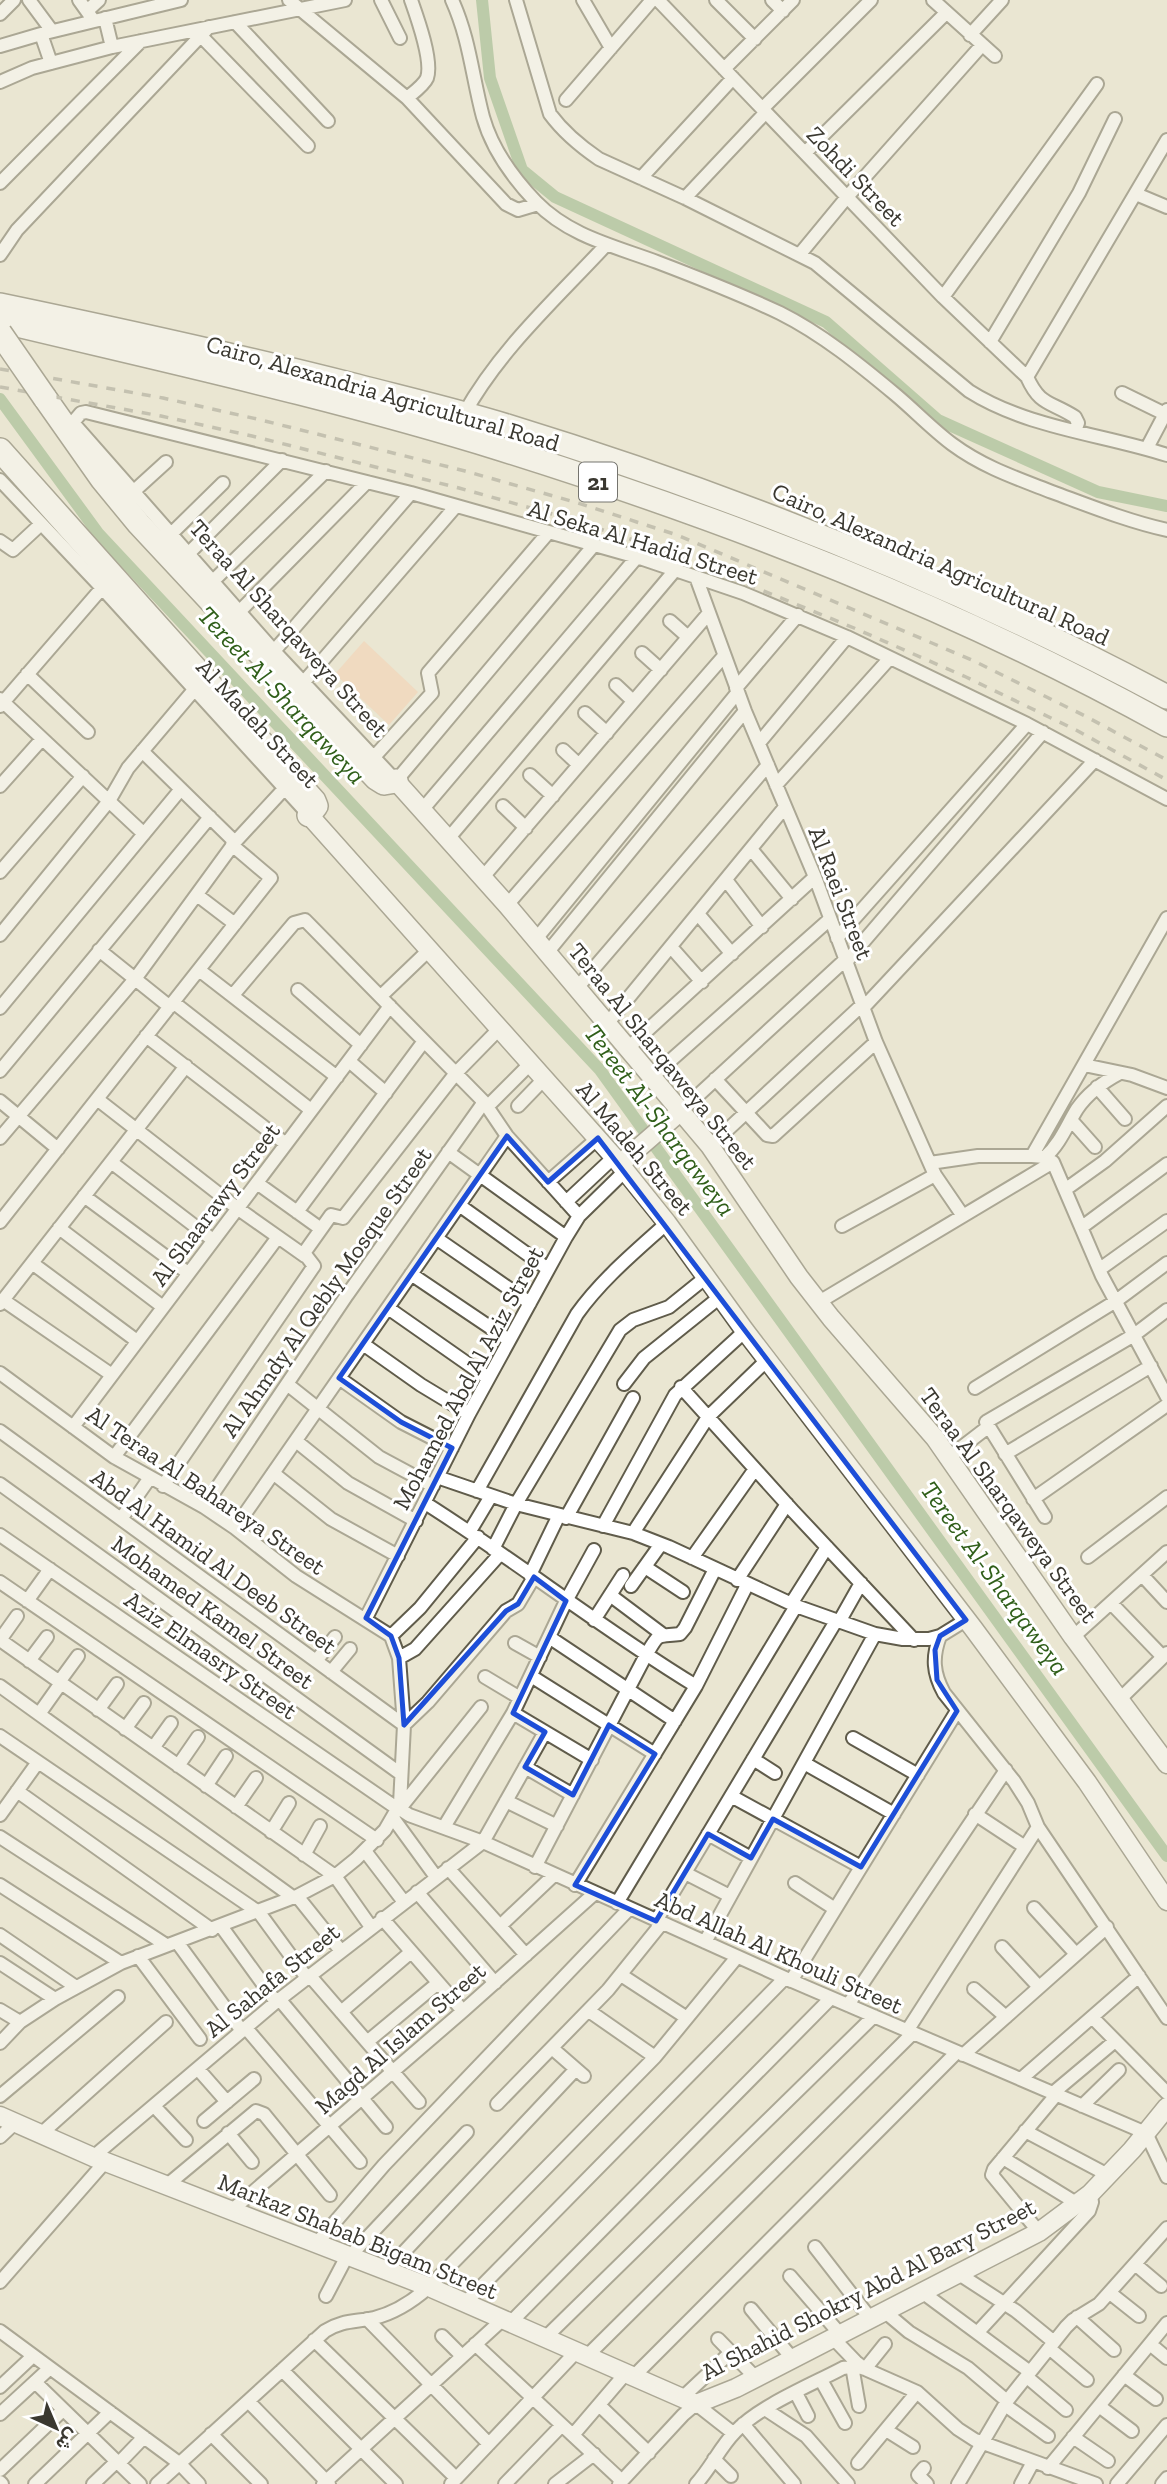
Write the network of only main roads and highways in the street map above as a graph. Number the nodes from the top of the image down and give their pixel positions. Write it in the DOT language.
graph roads {
  1 [pos="0,304"];
  2 [pos="0,321"];
  3 [pos="0,333"];
  4 [pos="0,450"];
  5 [pos="1167,697"];
  6 [pos="1167,725"];
  7 [pos="396,781"];
  8 [pos="309,815"];
  9 [pos="677,1115"];
  10 [pos="620,1164"];
  11 [pos="1167,1764"];
  12 [pos="1167,1901"];
  13 [pos="1167,2107"];
  14 [pos="8,2119"];
  15 [pos="689,2401"];
  1 -- 5 [label="highway, Cairo, Alexandria Agricultural Road / 21"];
  2 -- 6 [label="highway, Cairo, Alexandria Agricultural Road / 21"];
  3 -- 7 [label="highway, bridge"];
  4 -- 8 [label="highway"];
  7 -- 9 [label="main road, Teraa Al Sharqaweya Street"];
  8 -- 10 [label="main road, Al Madeh Street"];
  9 -- 10 [label="main road"];
  9 -- 11 [label="main road, Teraa Al Sharqaweya Street"];
  10 -- 12 [label="main road, Al Madeh Street"];
  13 -- 15 [label="main road, Al Shahid Shokry Abd Al Bary Street"];
  14 -- 15 [label="main road, Markaz Shabab Bigam Street"];
}
